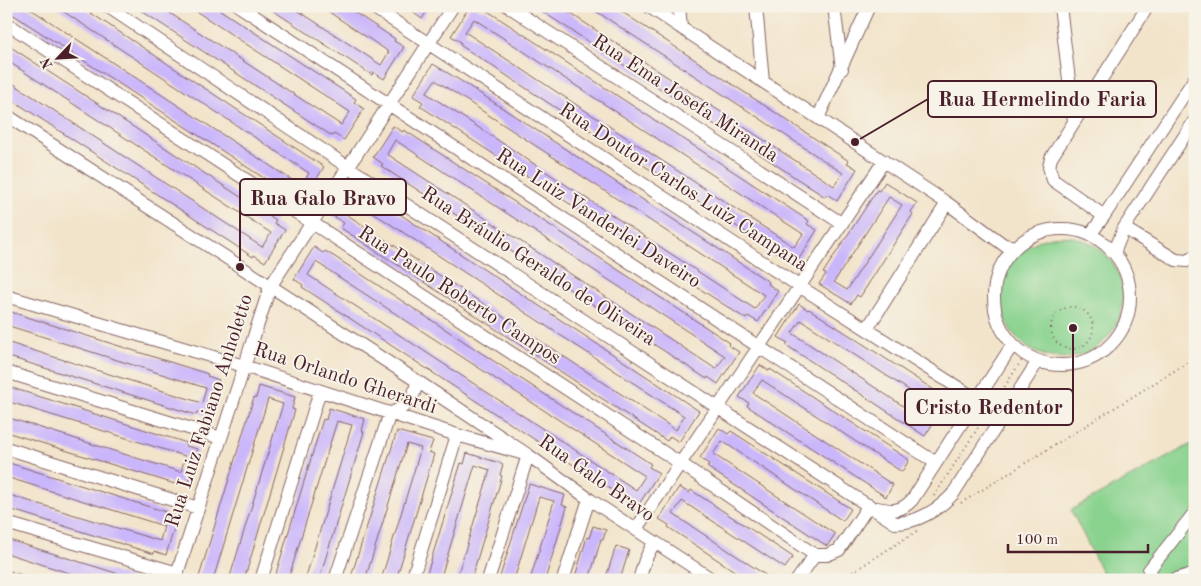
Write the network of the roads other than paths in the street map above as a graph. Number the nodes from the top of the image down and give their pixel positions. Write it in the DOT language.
graph roads {
  1 [pos="107,6"];
  2 [pos="239,6"];
  3 [pos="371,6"];
  4 [pos="453,6"];
  5 [pos="508,6"];
  6 [pos="648,6"];
  7 [pos="679,6"];
  8 [pos="756,6"];
  9 [pos="834,6"];
  10 [pos="869,6"];
  11 [pos="1060,6"];
  12 [pos="1148,6"];
  13 [pos="1139,12"];
  14 [pos="6,22"];
  15 [pos="681,28"];
  16 [pos="429,44"];
  17 [pos="842,69"];
  18 [pos="1195,78"];
  19 [pos="763,82"];
  20 [pos="389,104"];
  21 [pos="6,115"];
  22 [pos="818,118"];
  23 [pos="1195,120"];
  24 [pos="1074,121"];
  25 [pos="884,160"];
  26 [pos="348,167"];
  27 [pos="947,203"];
  28 [pos="1104,216"];
  29 [pos="312,223"];
  30 [pos="841,223"];
  31 [pos="1124,228"];
  32 [pos="1090,235"];
  33 [pos="1010,249"];
  34 [pos="1114,253"];
  35 [pos="1191,258"];
  36 [pos="799,286"];
  37 [pos="270,287"];
  38 [pos="6,296"];
  39 [pos="867,329"];
  40 [pos="1013,344"];
  41 [pos="759,347"];
  42 [pos="1038,361"];
  43 [pos="244,366"];
  44 [pos="6,372"];
  45 [pos="417,381"];
  46 [pos="320,391"];
  47 [pos="976,399"];
  48 [pos="718,406"];
  49 [pos="390,413"];
  50 [pos="457,435"];
  51 [pos="220,438"];
  52 [pos="6,448"];
  53 [pos="528,455"];
  54 [pos="936,463"];
  55 [pos="680,464"];
  56 [pos="589,499"];
  57 [pos="912,500"];
  58 [pos="871,507"];
  59 [pos="198,508"];
  60 [pos="1195,512"];
  61 [pos="921,522"];
  62 [pos="6,523"];
  63 [pos="636,529"];
  64 [pos="654,542"];
  65 [pos="815,555"];
  66 [pos="160,574"];
  67 [pos="177,576"];
  68 [pos="261,580"];
  69 [pos="335,580"];
  70 [pos="412,580"];
  71 [pos="488,580"];
  72 [pos="563,580"];
  73 [pos="639,580"];
  74 [pos="713,580"];
  75 [pos="797,580"];
  76 [pos="1154,580"];
  77 [pos="1173,580"];
  78 [pos="1190,580"];
  1 -- 26 [label="street, Rua Bráulio Geraldo de Oliveira"];
  2 -- 20 [label="street, Rua Luiz Vanderlei Daveiro"];
  3 -- 16 [label="street, Rua Doutor Carlos Luiz Campana"];
  4 -- 16 [label="street, Rua Luiz Fabiano Anholetto"];
  5 -- 30 [label="street, Rua Ema Josefa Miranda"];
  6 -- 15 [label="street"];
  7 -- 15 [label="street"];
  8 -- 19 [label="street"];
  9 -- 17 [label="street"];
  10 -- 17 [label="street"];
  11 -- 24 [label="street"];
  12 -- 13 [label="street"];
  13 -- 24 [label="street"];
  14 -- 29 [label="street, Rua Paulo Roberto Campos"];
  15 -- 19 [label="street"];
  16 -- 20 [label="street, Rua Luiz Fabiano Anholetto"];
  16 -- 36 [label="street, Rua Doutor Carlos Luiz Campana"];
  17 -- 22 [label="street"];
  18 -- 28 [label="street"];
  19 -- 22 [label="street"];
  20 -- 26 [label="street, Rua Luiz Fabiano Anholetto"];
  20 -- 41 [label="street, Rua Luiz Vanderlei Daveiro"];
  21 -- 37 [label="street, Rua Galo Bravo"];
  22 -- 25 [label="street"];
  23 -- 31 [label="street"];
  24 -- 28 [label="street"];
  25 -- 27 [label="street"];
  25 -- 30 [label="street"];
  26 -- 29 [label="street, Rua Luiz Fabiano Anholetto"];
  26 -- 48 [label="street, Rua Bráulio Geraldo de Oliveira"];
  27 -- 33 [label="street"];
  27 -- 39 [label="street"];
  28 -- 32 [label="street"];
  29 -- 37 [label="street, Rua Luiz Fabiano Anholetto"];
  29 -- 55 [label="street, Rua Paulo Roberto Campos"];
  30 -- 36 [label="street"];
  31 -- 34 [label="street"];
  31 -- 35 [label="street"];
  32 -- 33 [label="street"];
  32 -- 34 [label="street"];
  33 -- 40 [label="street"];
  34 -- 42 [label="street"];
  36 -- 39 [label="street, Rua Doutor Carlos Luiz Campana"];
  36 -- 41 [label="street"];
  37 -- 43 [label="street, Rua Luiz Fabiano Anholetto"];
  37 -- 45 [label="street, Rua Galo Bravo"];
  38 -- 43 [label="street, Rua Orlando Gherardi"];
  39 -- 47 [label="street, Rua Doutor Carlos Luiz Campana"];
  40 -- 42 [label="street"];
  40 -- 47 [label="street"];
  41 -- 48 [label="street"];
  41 -- 54 [label="street, Rua Luiz Vanderlei Daveiro"];
  42 -- 61 [label="street, Rua Bráulio Geraldo de Oliveira"];
  43 -- 46 [label="street, Rua Orlando Gherardi"];
  43 -- 51 [label="street, Rua Luiz Fabiano Anholetto"];
  44 -- 51 [label="street"];
  45 -- 49 [label="street"];
  45 -- 53 [label="street, Rua Galo Bravo"];
  46 -- 49 [label="street, Rua Orlando Gherardi"];
  46 -- 68 [label="street"];
  47 -- 54 [label="street"];
  48 -- 55 [label="street"];
  48 -- 58 [label="street, Rua Bráulio Geraldo de Oliveira"];
  49 -- 50 [label="street, Rua Orlando Gherardi"];
  49 -- 69 [label="street"];
  50 -- 53 [label="street, Rua Orlando Gherardi"];
  50 -- 70 [label="street"];
  51 -- 59 [label="street, Rua Luiz Fabiano Anholetto"];
  52 -- 59 [label="street"];
  53 -- 56 [label="street, Rua Galo Bravo"];
  53 -- 71 [label="street"];
  54 -- 57 [label="street"];
  55 -- 63 [label="street"];
  55 -- 65 [label="street, Rua Paulo Roberto Campos"];
  56 -- 63 [label="street, Rua Galo Bravo"];
  56 -- 72 [label="street"];
  57 -- 58 [label="street"];
  57 -- 61 [label="street"];
  58 -- 61 [label="street, Rua Bráulio Geraldo de Oliveira"];
  58 -- 65 [label="street"];
  59 -- 67 [label="street, Rua Luiz Fabiano Anholetto"];
  60 -- 76 [label="street"];
  62 -- 66 [label="street"];
  63 -- 64 [label="street, Rua Galo Bravo"];
  64 -- 73 [label="street"];
  64 -- 74 [label="street, Rua Galo Bravo"];
  65 -- 75 [label="street"];
  66 -- 67 [label="street"];
  77 -- 78 [label="street"];
}
